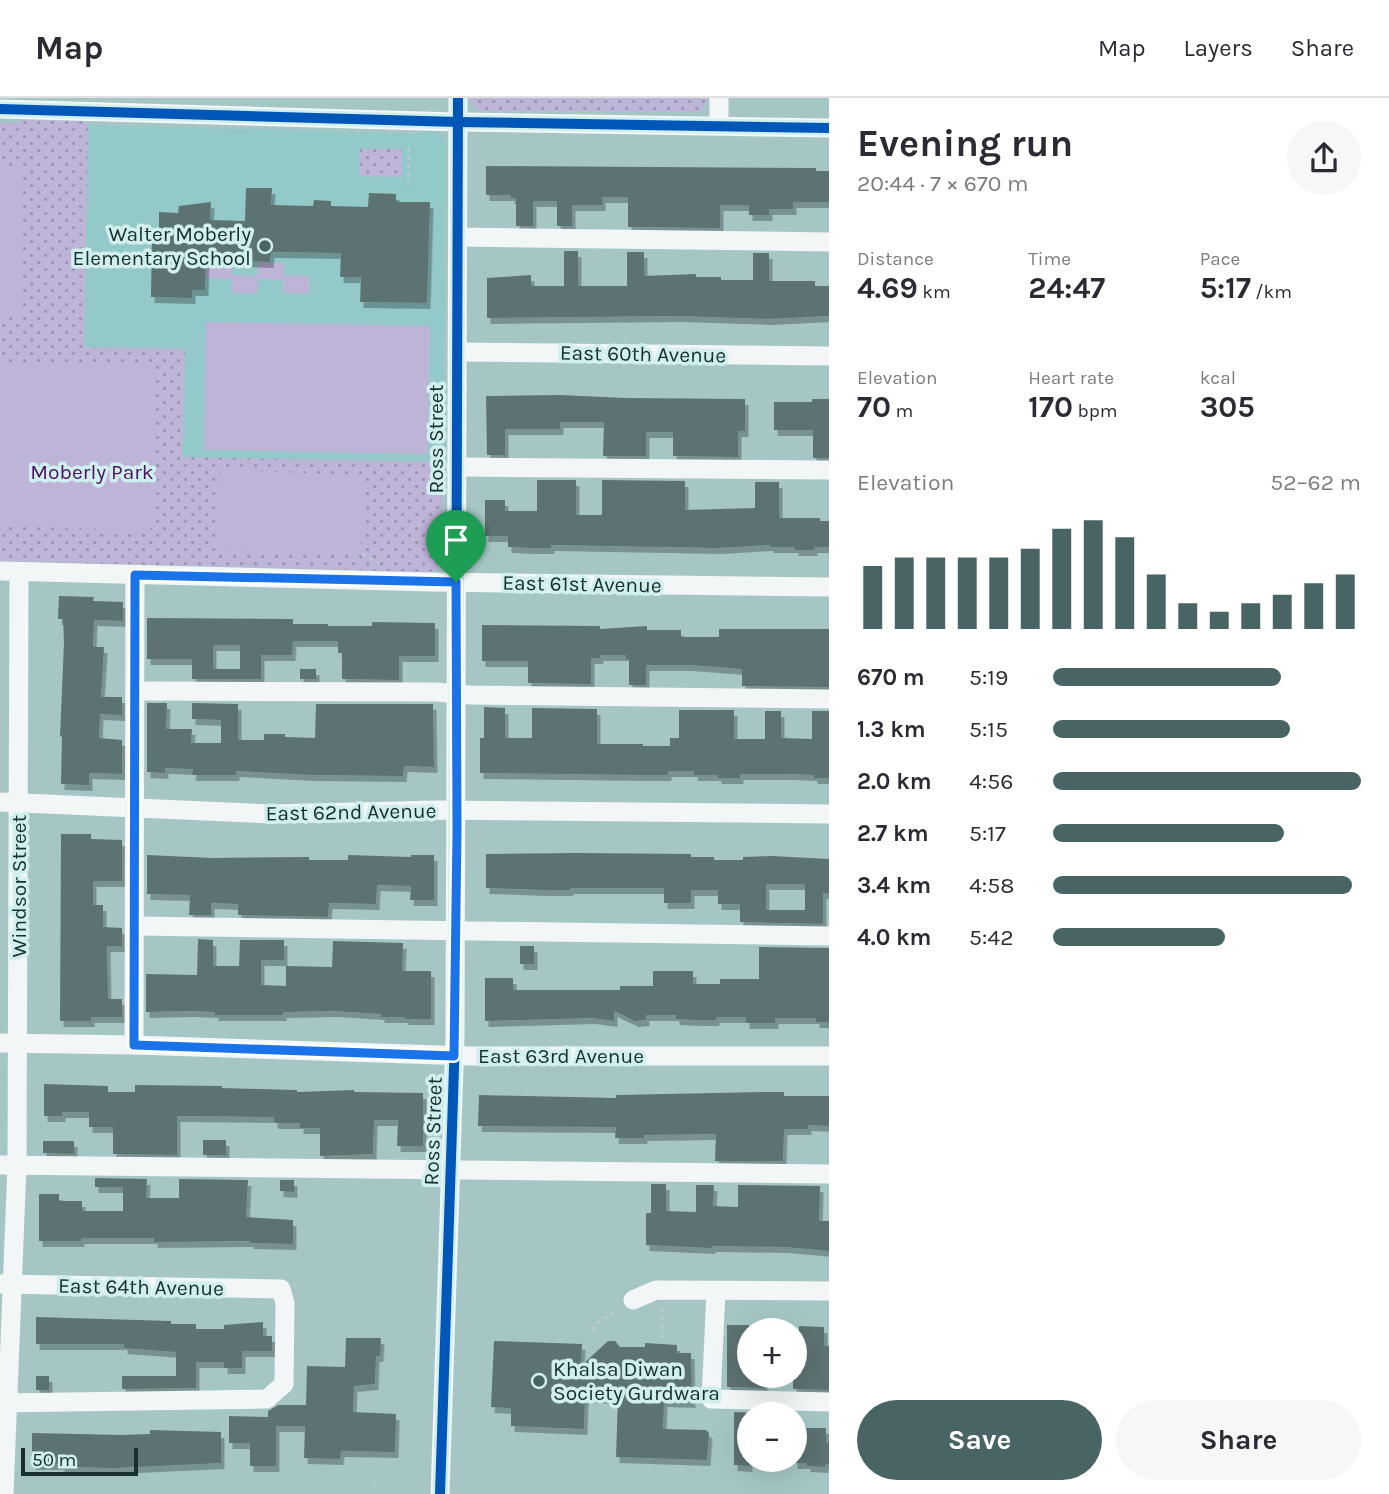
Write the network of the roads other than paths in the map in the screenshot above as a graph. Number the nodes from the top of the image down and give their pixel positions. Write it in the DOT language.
graph roads {
  1 [pos="458,98"];
  2 [pos="719,98"];
  3 [pos="55,104"];
  4 [pos="0,109"];
  5 [pos="458,122"];
  6 [pos="719,126"];
  7 [pos="829,128"];
  8 [pos="458,237"];
  9 [pos="829,242"];
  10 [pos="457,352"];
  11 [pos="829,356"];
  12 [pos="456,467"];
  13 [pos="829,470"];
  14 [pos="10,572"];
  15 [pos="135,575"];
  16 [pos="456,582"];
  17 [pos="829,587"];
  18 [pos="135,691"];
  19 [pos="456,694"];
  20 [pos="829,699"];
  21 [pos="10,802"];
  22 [pos="134,807"];
  23 [pos="457,810"];
  24 [pos="829,814"];
  25 [pos="135,926"];
  26 [pos="455,930"];
  27 [pos="829,936"];
  28 [pos="9,1044"];
  29 [pos="134,1045"];
  30 [pos="454,1056"];
  31 [pos="829,1056"];
  32 [pos="8,1165"];
  33 [pos="450,1170"];
  34 [pos="829,1174"];
  35 [pos="6,1285"];
  36 [pos="716,1291"];
  37 [pos="829,1291"];
  38 [pos="633,1300"];
  39 [pos="829,1402"];
  40 [pos="5,1403"];
  41 [pos="4,1494"];
  42 [pos="440,1494"];
  1 -- 5 [label="street, Ross Street"];
  2 -- 6 [label="street"];
  3 -- 4 [label="street"];
  3 -- 5 [label="street"];
  5 -- 6 [label="street"];
  5 -- 8 [label="street, Ross Street"];
  6 -- 7 [label="street"];
  8 -- 9 [label="street"];
  8 -- 10 [label="street, Ross Street"];
  10 -- 11 [label="street, East 60th Avenue"];
  10 -- 12 [label="street, Ross Street"];
  12 -- 13 [label="street"];
  12 -- 16 [label="street, Ross Street"];
  14 -- 15 [label="street, East 61st Avenue"];
  14 -- 21 [label="street, Windsor Street"];
  15 -- 16 [label="street, East 61st Avenue"];
  15 -- 18 [label="street"];
  16 -- 17 [label="street, East 61st Avenue"];
  16 -- 19 [label="street, Ross Street"];
  18 -- 19 [label="street"];
  18 -- 22 [label="street"];
  19 -- 20 [label="street"];
  19 -- 23 [label="street, Ross Street"];
  21 -- 22 [label="street, East 62nd Avenue"];
  21 -- 28 [label="street, Windsor Street"];
  22 -- 23 [label="street, East 62nd Avenue"];
  22 -- 25 [label="street"];
  23 -- 24 [label="street, East 62nd Avenue"];
  23 -- 26 [label="street, Ross Street"];
  25 -- 26 [label="street"];
  25 -- 29 [label="street"];
  26 -- 27 [label="street"];
  26 -- 30 [label="street, Ross Street"];
  28 -- 29 [label="street, East 63rd Avenue"];
  28 -- 32 [label="street, Windsor Street"];
  29 -- 30 [label="street, East 63rd Avenue"];
  30 -- 31 [label="street, East 63rd Avenue"];
  30 -- 33 [label="street, Ross Street"];
  32 -- 33 [label="street"];
  32 -- 35 [label="street, Windsor Street"];
  33 -- 34 [label="street"];
  33 -- 42 [label="street, Ross Street"];
  35 -- 40 [label="street, Windsor Street"];
  35 -- 40 [label="street, East 64th Avenue"];
  36 -- 37 [label="street"];
  36 -- 38 [label="street"];
  36 -- 39 [label="street"];
  40 -- 41 [label="street, Windsor Street"];
}
